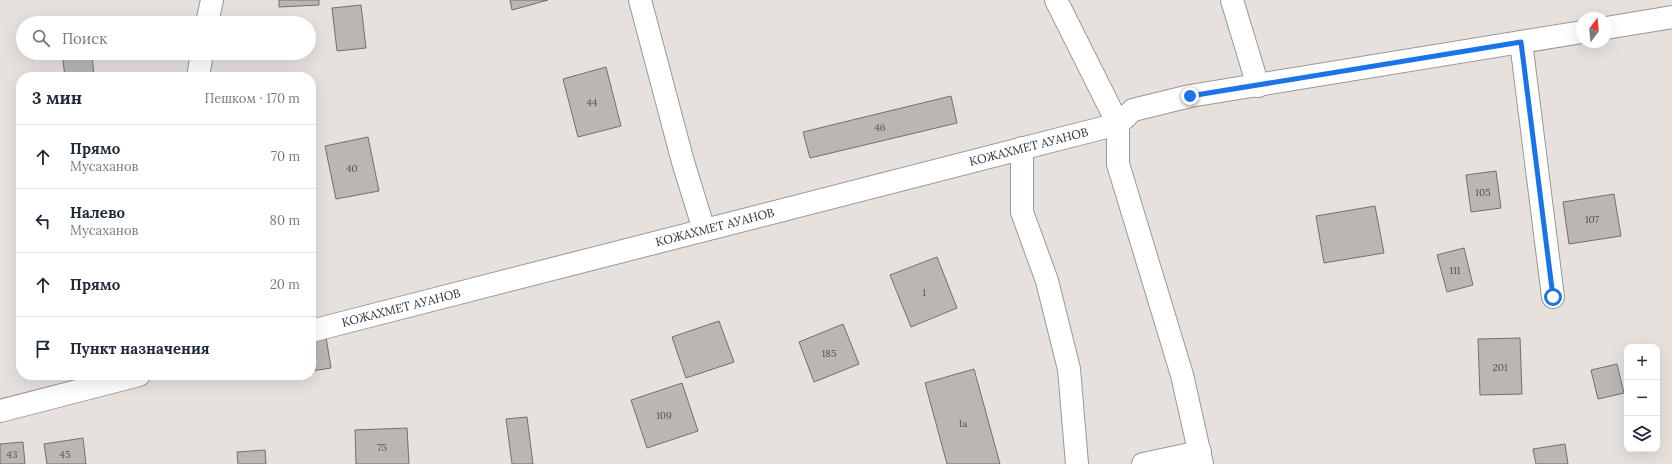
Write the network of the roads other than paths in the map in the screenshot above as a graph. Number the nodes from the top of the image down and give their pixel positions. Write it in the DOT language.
graph roads {
  1 [pos="212,0"];
  2 [pos="640,0"];
  3 [pos="1056,0"];
  4 [pos="1232,0"];
  5 [pos="209,16"];
  6 [pos="1672,17"];
  7 [pos="1612,27"];
  8 [pos="1576,33"];
  9 [pos="1521,42"];
  10 [pos="201,60"];
  11 [pos="199,72"];
  12 [pos="1258,86"];
  13 [pos="1118,124"];
  14 [pos="1022,148"];
  15 [pos="704,230"];
  16 [pos="1553,297"];
  17 [pos="316,330"];
  18 [pos="120,380"];
  19 [pos="0,411"];
  20 [pos="1201,458"];
  21 [pos="1077,464"];
  22 [pos="1143,464"];
  1 -- 5 [label="street"];
  2 -- 15 [label="street"];
  3 -- 13 [label="street"];
  4 -- 12 [label="street"];
  6 -- 7 [label="street"];
  8 -- 9 [label="street"];
  9 -- 12 [label="street"];
  9 -- 16 [label="street"];
  10 -- 11 [label="street"];
  12 -- 13 [label="street"];
  13 -- 14 [label="street, КОЖАХМЕТ АУАНОВ"];
  13 -- 20 [label="street"];
  14 -- 15 [label="street, КОЖАХМЕТ АУАНОВ"];
  14 -- 21 [label="street"];
  15 -- 17 [label="street, КОЖАХМЕТ АУАНОВ"];
  18 -- 19 [label="street"];
  20 -- 22 [label="street"];
}
